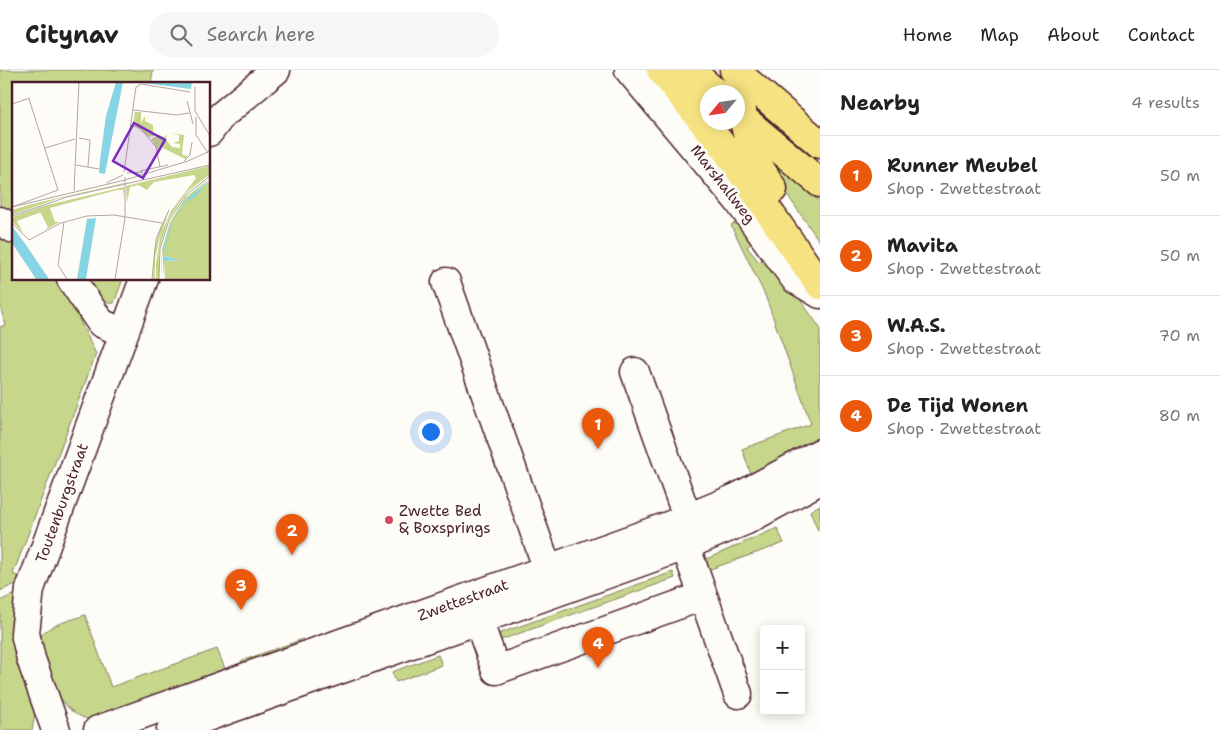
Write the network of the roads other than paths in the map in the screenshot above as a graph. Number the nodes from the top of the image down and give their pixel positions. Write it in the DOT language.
graph roads {
  1 [pos="276,70"];
  2 [pos="630,70"];
  3 [pos="661,70"];
  4 [pos="690,70"];
  5 [pos="736,71"];
  6 [pos="707,85"];
  7 [pos="737,85"];
  8 [pos="745,120"];
  9 [pos="745,130"];
  10 [pos="210,131"];
  11 [pos="820,144"];
  12 [pos="820,183"];
  13 [pos="0,221"];
  14 [pos="12,228"];
  15 [pos="820,255"];
  16 [pos="72,280"];
  17 [pos="144,280"];
  18 [pos="446,282"];
  19 [pos="820,285"];
  20 [pos="820,294"];
  21 [pos="124,333"];
  22 [pos="635,372"];
  23 [pos="820,453"];
  24 [pos="820,480"];
  25 [pos="686,532"];
  26 [pos="552,581"];
  27 [pos="703,596"];
  28 [pos="474,609"];
  29 [pos="738,694"];
  30 [pos="56,730"];
  31 [pos="98,730"];
  32 [pos="171,730"];
  1 -- 10 [label="street"];
  2 -- 20 [label="street, Marshallweg"];
  3 -- 19 [label="main road"];
  4 -- 6 [label="main road"];
  5 -- 7 [label="main road"];
  5 -- 11 [label="main road"];
  8 -- 12 [label="main road"];
  9 -- 15 [label="main road"];
  13 -- 14 [label="street"];
  16 -- 21 [label="street"];
  17 -- 21 [label="street, Toutenburgstraat"];
  18 -- 26 [label="street"];
  21 -- 30 [label="street, Toutenburgstraat"];
  22 -- 25 [label="street"];
  23 -- 25 [label="street, Zwettestraat"];
  24 -- 25 [label="street, Zwettestraat"];
  25 -- 26 [label="street, Zwettestraat"];
  25 -- 27 [label="street"];
  26 -- 28 [label="street, Zwettestraat"];
  27 -- 28 [label="street"];
  27 -- 29 [label="street"];
  28 -- 31 [label="street, Zwettestraat"];
  28 -- 32 [label="street, Zwettestraat"];
}
